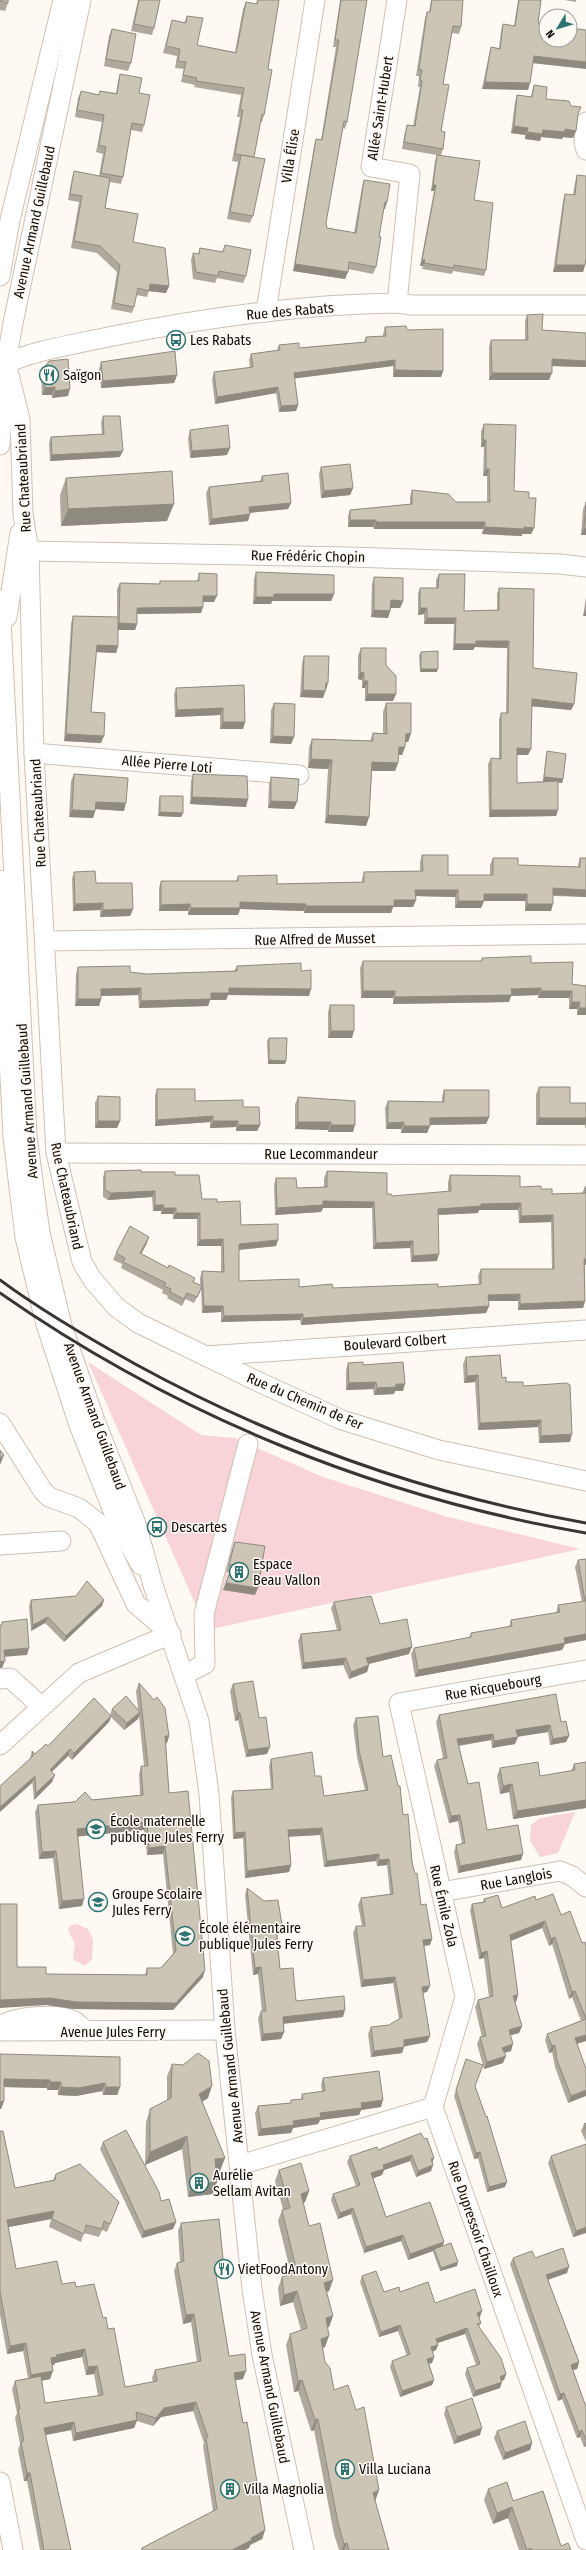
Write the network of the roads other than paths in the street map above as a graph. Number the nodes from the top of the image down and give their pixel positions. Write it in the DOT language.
graph roads {
  1 [pos="63,0"];
  2 [pos="82,0"];
  3 [pos="315,0"];
  4 [pos="397,0"];
  5 [pos="586,122"];
  6 [pos="586,150"];
  7 [pos="0,276"];
  8 [pos="585,301"];
  9 [pos="397,303"];
  10 [pos="266,312"];
  11 [pos="3,365"];
  12 [pos="0,445"];
  13 [pos="23,514"];
  14 [pos="29,551"];
  15 [pos="586,567"];
  16 [pos="0,600"];
  17 [pos="31,627"];
  18 [pos="2,650"];
  19 [pos="34,753"];
  20 [pos="299,775"];
  21 [pos="0,880"];
  22 [pos="586,934"];
  23 [pos="44,941"];
  24 [pos="56,1153"];
  25 [pos="586,1155"];
  26 [pos="82,1262"];
  27 [pos="586,1330"];
  28 [pos="205,1356"];
  29 [pos="0,1423"];
  30 [pos="248,1444"];
  31 [pos="586,1481"];
  32 [pos="61,1541"];
  33 [pos="0,1545"];
  34 [pos="154,1585"];
  35 [pos="171,1634"];
  36 [pos="586,1670"];
  37 [pos="185,1674"];
  38 [pos="0,1679"];
  39 [pos="399,1704"];
  40 [pos="41,1706"];
  41 [pos="0,1745"];
  42 [pos="586,1888"];
  43 [pos="441,1892"];
  44 [pos="0,2026"];
  45 [pos="225,2030"];
  46 [pos="0,2032"];
  47 [pos="86,2032"];
  48 [pos="433,2107"];
  49 [pos="240,2165"];
  50 [pos="0,2482"];
  51 [pos="586,2540"];
  52 [pos="13,2550"];
  53 [pos="304,2550"];
  1 -- 7 [label="street, Avenue Armand Guillebaud"];
  2 -- 11 [label="street, Avenue Armand Guillebaud"];
  3 -- 10 [label="street, Villa Élise"];
  4 -- 9 [label="street, Allée Saint-Hubert"];
  5 -- 6 [label="street"];
  8 -- 9 [label="street, Rue des Rabats"];
  9 -- 10 [label="street, Rue des Rabats"];
  10 -- 11 [label="street, Rue des Rabats"];
  11 -- 12 [label="street, Avenue Armand Guillebaud"];
  11 -- 13 [label="street, Rue Chateaubriand"];
  13 -- 14 [label="street, Rue Chateaubriand"];
  13 -- 18 [label="street"];
  14 -- 15 [label="street, Rue Frédéric Chopin"];
  14 -- 17 [label="street, Rue Chateaubriand"];
  16 -- 18 [label="street, Avenue Armand Guillebaud"];
  17 -- 18 [label="street"];
  17 -- 19 [label="street, Rue Chateaubriand"];
  18 -- 34 [label="street, Avenue Armand Guillebaud"];
  19 -- 20 [label="street, Allée Pierre Loti"];
  19 -- 23 [label="street, Rue Chateaubriand"];
  21 -- 34 [label="street, Avenue Armand Guillebaud"];
  22 -- 23 [label="street, Rue Alfred de Musset"];
  23 -- 24 [label="street, Rue Chateaubriand"];
  24 -- 25 [label="street, Rue Lecommandeur"];
  24 -- 26 [label="street, Rue Chateaubriand"];
  26 -- 28 [label="street, Rue du Chemin de Fer"];
  27 -- 28 [label="street, Boulevard Colbert"];
  28 -- 31 [label="street, Rue du Chemin de Fer"];
  29 -- 35 [label="street"];
  30 -- 37 [label="street"];
  32 -- 33 [label="street"];
  34 -- 35 [label="street, Avenue Armand Guillebaud"];
  35 -- 37 [label="street, Avenue Armand Guillebaud"];
  35 -- 40 [label="street"];
  36 -- 39 [label="street, Rue Ricquebourg"];
  37 -- 45 [label="street, Avenue Armand Guillebaud"];
  38 -- 40 [label="street"];
  39 -- 43 [label="street, Rue Émile Zola"];
  40 -- 41 [label="street"];
  42 -- 43 [label="street, Rue Langlois"];
  43 -- 48 [label="street, Rue Émile Zola"];
  44 -- 47 [label="street"];
  45 -- 47 [label="street, Avenue Jules Ferry"];
  45 -- 49 [label="street, Avenue Armand Guillebaud"];
  46 -- 47 [label="street, Avenue Jules Ferry"];
  48 -- 49 [label="street"];
  48 -- 51 [label="street, Rue Dupressoir Chailloux"];
  49 -- 53 [label="street, Avenue Armand Guillebaud"];
  50 -- 52 [label="street"];
}
